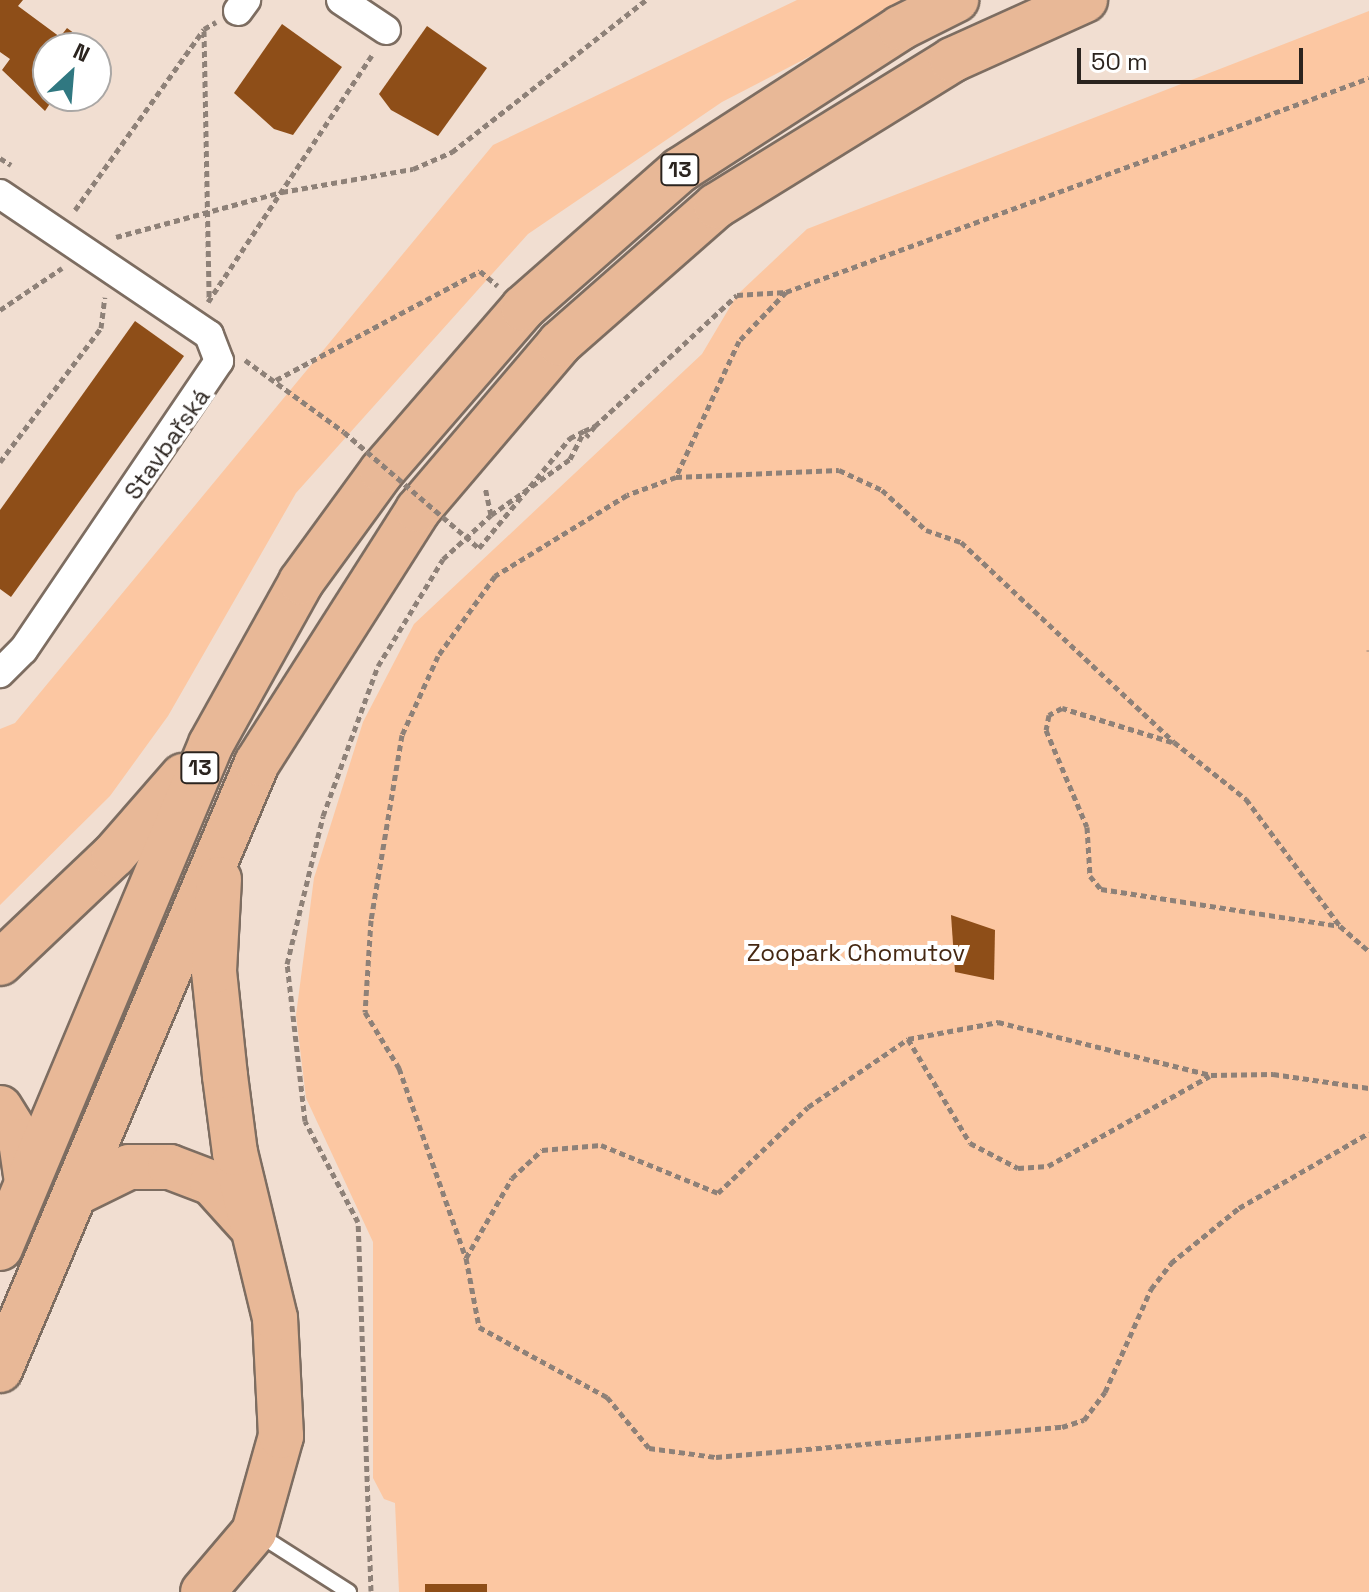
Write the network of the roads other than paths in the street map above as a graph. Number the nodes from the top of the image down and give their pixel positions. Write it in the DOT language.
graph roads {
  1 [pos="341,0"];
  2 [pos="956,0"];
  3 [pos="1085,0"];
  4 [pos="386,30"];
  5 [pos="0,194"];
  6 [pos="0,673"];
  7 [pos="211,744"];
  8 [pos="221,845"];
  9 [pos="0,963"];
  10 [pos="0,1108"];
  11 [pos="27,1182"];
  12 [pos="76,1193"];
  13 [pos="255,1234"];
  14 [pos="0,1248"];
  15 [pos="0,1370"];
  16 [pos="254,1532"];
  17 [pos="203,1592"];
  18 [pos="349,1592"];
  1 -- 4 [label="street"];
  2 -- 7 [label="highway, 13"];
  3 -- 8 [label="highway, 13"];
  5 -- 6 [label="street, Stavbařská"];
  7 -- 9 [label="highway"];
  7 -- 11 [label="highway, 13"];
  8 -- 12 [label="highway, 13"];
  8 -- 13 [label="highway"];
  10 -- 11 [label="highway"];
  11 -- 14 [label="highway, 13"];
  12 -- 13 [label="highway"];
  12 -- 15 [label="highway, 13"];
  13 -- 16 [label="highway"];
  16 -- 17 [label="highway"];
  16 -- 18 [label="lane"];
}
